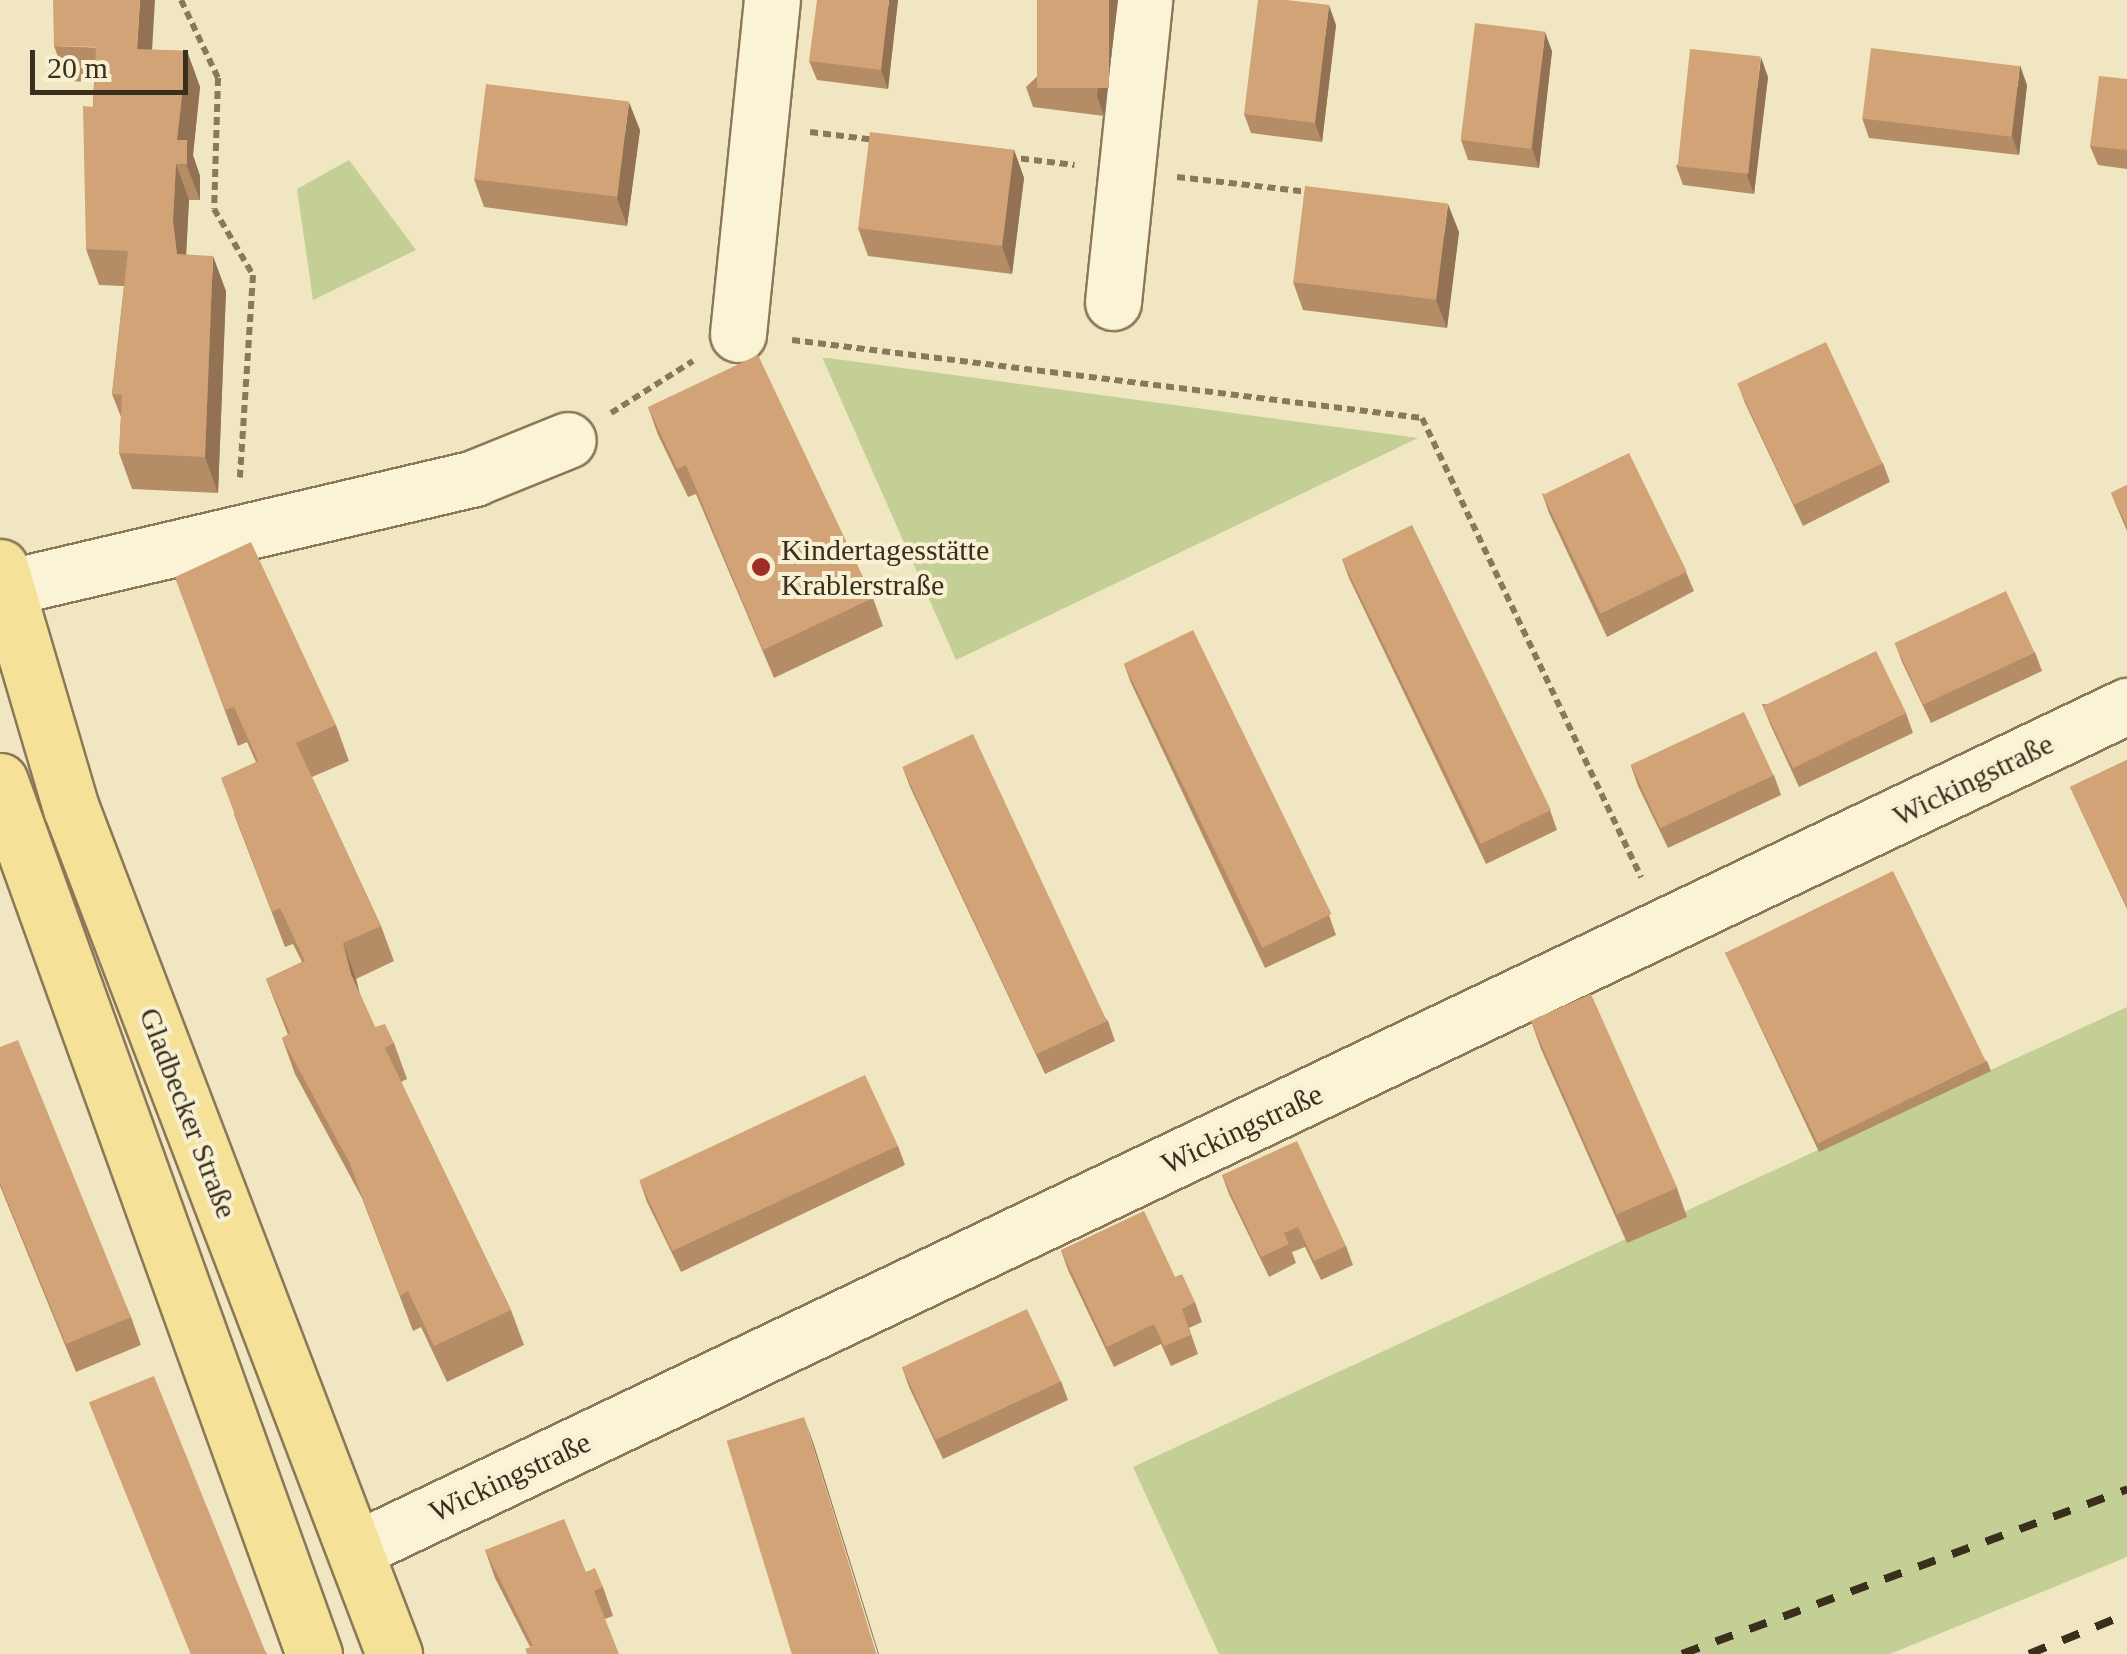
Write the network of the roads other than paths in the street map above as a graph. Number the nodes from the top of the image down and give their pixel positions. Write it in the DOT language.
graph roads {
  1 [pos="772,0"];
  2 [pos="1144,0"];
  3 [pos="1113,302"];
  4 [pos="738,334"];
  5 [pos="568,440"];
  6 [pos="3,577"];
  7 [pos="2127,706"];
  8 [pos="0,781"];
  9 [pos="355,1550"];
  10 [pos="314,1654"];
  11 [pos="394,1654"];
  1 -- 4 [label="street"];
  2 -- 3 [label="street"];
  5 -- 6 [label="street"];
  6 -- 9 [label="main road, Gladbecker Straße"];
  7 -- 9 [label="street, Wickingstraße"];
  8 -- 10 [label="main road"];
  9 -- 11 [label="main road, Gladbecker Straße"];
}
